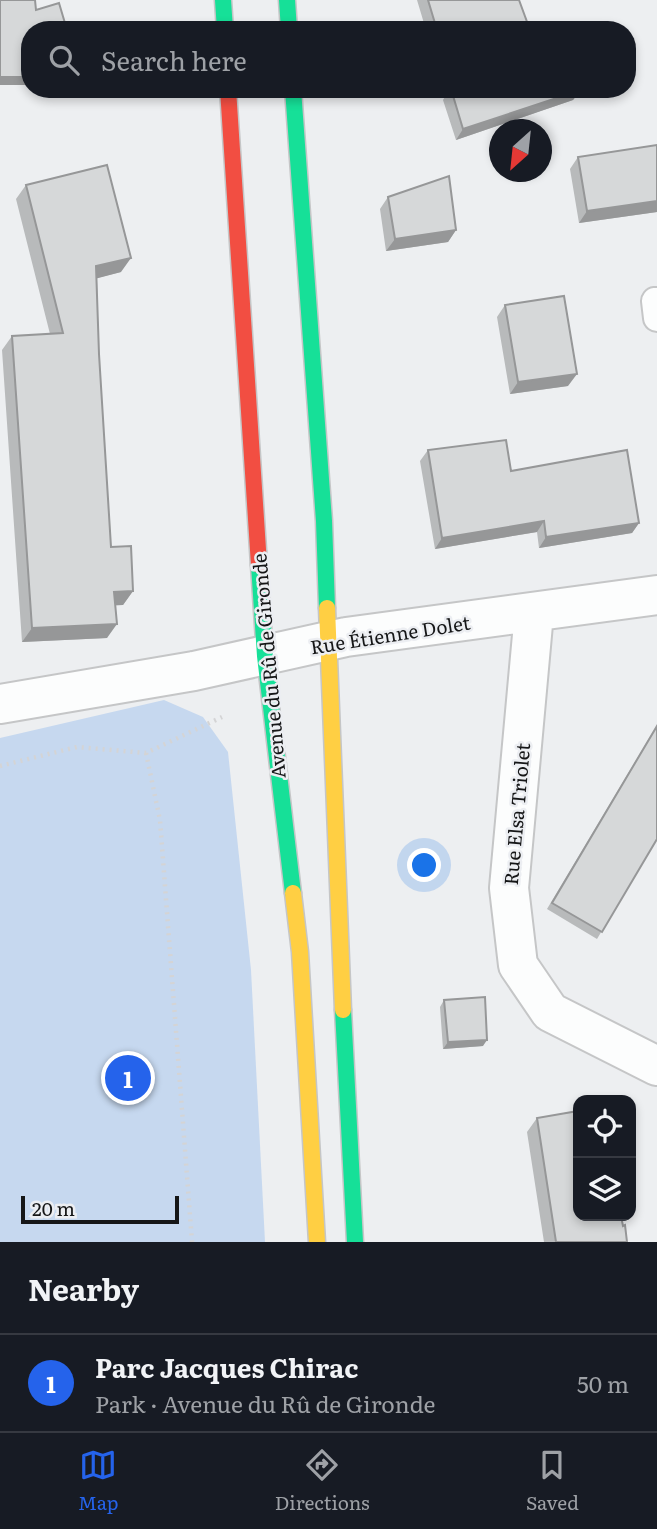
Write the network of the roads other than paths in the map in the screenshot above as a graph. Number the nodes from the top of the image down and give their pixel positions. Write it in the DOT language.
graph roads {
  1 [pos="223,0"];
  2 [pos="287,0"];
  3 [pos="224,21"];
  4 [pos="288,21"];
  5 [pos="229,98"];
  6 [pos="294,98"];
  7 [pos="657,595"];
  8 [pos="534,613"];
  9 [pos="330,640"];
  10 [pos="265,656"];
  11 [pos="0,705"];
  12 [pos="657,1066"];
  13 [pos="317,1242"];
  14 [pos="355,1242"];
  1 -- 3 [label="main road"];
  2 -- 4 [label="main road"];
  5 -- 10 [label="main road, Avenue du Rû de Gironde"];
  6 -- 9 [label="main road"];
  7 -- 8 [label="street, Rue Étienne Dolet"];
  8 -- 9 [label="street, Rue Étienne Dolet"];
  8 -- 12 [label="street, Rue Elsa Triolet"];
  9 -- 10 [label="street, Rue Étienne Dolet"];
  9 -- 14 [label="main road"];
  10 -- 11 [label="street, Rue Étienne Dolet"];
  10 -- 13 [label="main road, Avenue du Rû de Gironde"];
}
